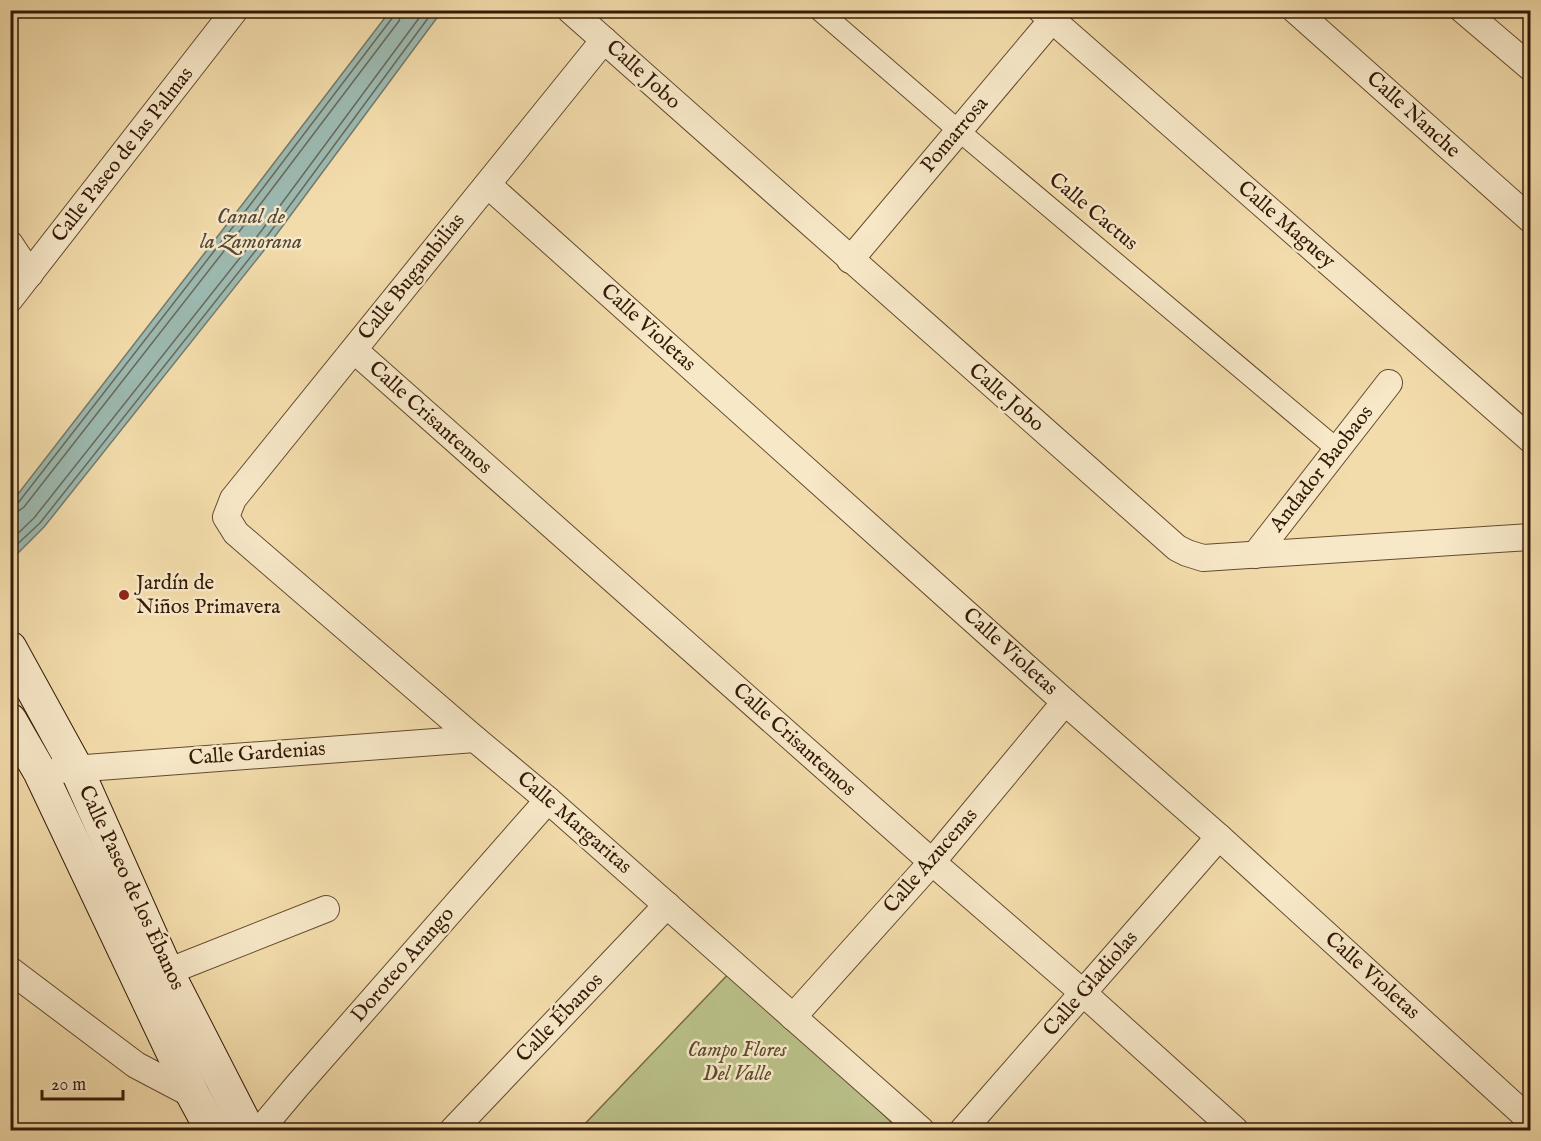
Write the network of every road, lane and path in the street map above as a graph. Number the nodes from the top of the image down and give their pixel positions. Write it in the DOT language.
graph roads {
  1 [pos="235,10"];
  2 [pos="570,10"];
  3 [pos="819,10"];
  4 [pos="1295,10"];
  5 [pos="1463,10"];
  6 [pos="1051,14"];
  7 [pos="604,40"];
  8 [pos="1530,67"];
  9 [pos="959,131"];
  10 [pos="488,185"];
  11 [pos="1530,219"];
  12 [pos="10,244"];
  13 [pos="850,260"];
  14 [pos="30,274"];
  15 [pos="10,299"];
  16 [pos="354,350"];
  17 [pos="1389,383"];
  18 [pos="1530,440"];
  19 [pos="1338,450"];
  20 [pos="226,518"];
  21 [pos="1530,537"];
  22 [pos="1255,555"];
  23 [pos="10,648"];
  24 [pos="1065,702"];
  25 [pos="10,720"];
  26 [pos="475,739"];
  27 [pos="76,768"];
  28 [pos="40,772"];
  29 [pos="548,800"];
  30 [pos="1219,837"];
  31 [pos="932,862"];
  32 [pos="667,905"];
  33 [pos="326,909"];
  34 [pos="10,970"];
  35 [pos="167,972"];
  36 [pos="1082,992"];
  37 [pos="793,1017"];
  38 [pos="194,1095"];
  39 [pos="1530,1120"];
  40 [pos="212,1131"];
  41 [pos="248,1131"];
  42 [pos="260,1131"];
  43 [pos="453,1131"];
  44 [pos="921,1131"];
  45 [pos="963,1131"];
  46 [pos="1235,1131"];
  1 -- 14 [label="street, Calle Paseo de las Palmas"];
  2 -- 7 [label="street, Calle Jobo"];
  3 -- 9 [label="street, Calle Cactus"];
  4 -- 11 [label="street, Calle Nanche"];
  5 -- 8 [label="street"];
  6 -- 9 [label="street, Pomarrosa"];
  6 -- 18 [label="street, Calle Maguey"];
  7 -- 10 [label="street, Calle Bugambilias"];
  7 -- 13 [label="street, Calle Jobo"];
  9 -- 13 [label="street, Pomarrosa"];
  9 -- 19 [label="street, Calle Cactus"];
  10 -- 16 [label="street, Calle Bugambilias"];
  10 -- 24 [label="street, Calle Violetas"];
  12 -- 14 [label="street"];
  13 -- 22 [label="street, Calle Jobo"];
  14 -- 15 [label="street, Calle Paseo de las Palmas"];
  16 -- 20 [label="street, Calle Bugambilias"];
  16 -- 31 [label="street, Calle Crisantemos"];
  17 -- 19 [label="street, Andador Baobaos"];
  19 -- 22 [label="street, Andador Baobaos"];
  20 -- 26 [label="street, Calle Margaritas"];
  21 -- 22 [label="street, Calle Jobo"];
  23 -- 27 [label="main road, Calle Paseo de los Ébanos"];
  24 -- 30 [label="street, Calle Violetas"];
  24 -- 31 [label="street, Calle Azucenas"];
  25 -- 28 [label="main road, Calle Paseo de los Ébanos"];
  26 -- 27 [label="street, Calle Gardenias"];
  26 -- 29 [label="street, Calle Margaritas"];
  27 -- 28 [label="street, Calle Gardenias"];
  27 -- 35 [label="main road, Calle Paseo de los Ébanos"];
  28 -- 38 [label="main road, Calle Paseo de los Ébanos"];
  29 -- 32 [label="street, Calle Margaritas"];
  29 -- 42 [label="street, Doroteo Arango"];
  30 -- 36 [label="street, Calle Gladiolas"];
  30 -- 39 [label="street, Calle Violetas"];
  31 -- 36 [label="street, Calle Crisantemos"];
  31 -- 37 [label="street, Calle Azucenas"];
  32 -- 37 [label="street, Calle Margaritas"];
  32 -- 43 [label="street, Calle Ébanos"];
  33 -- 35 [label="street"];
  34 -- 38 [label="street"];
  35 -- 41 [label="main road, Calle Paseo de los Ébanos"];
  36 -- 45 [label="street, Calle Gladiolas"];
  36 -- 46 [label="street, Calle Crisantemos"];
  37 -- 44 [label="street, Calle Margaritas"];
  38 -- 40 [label="main road, Calle Paseo de los Ébanos"];
}
